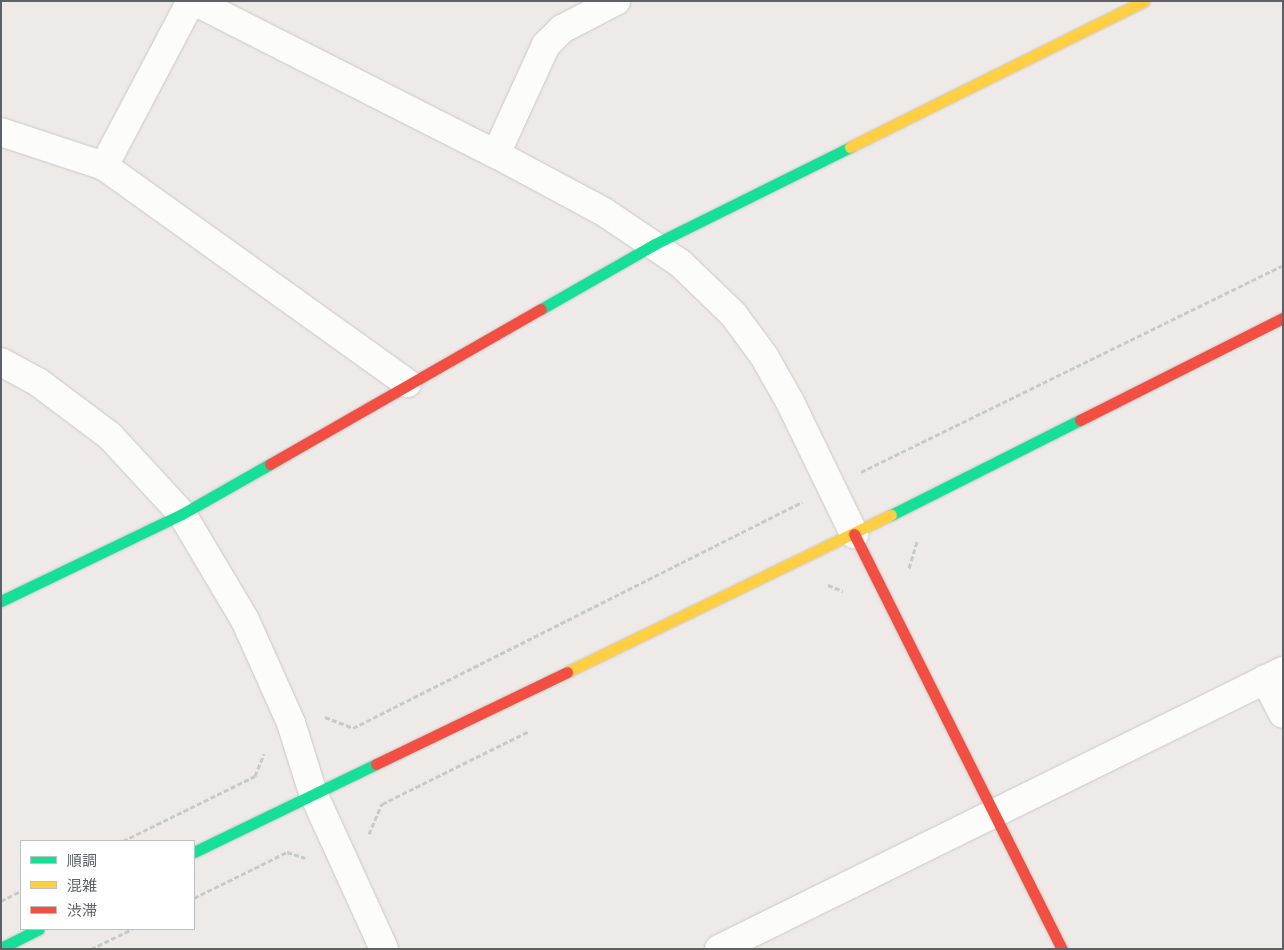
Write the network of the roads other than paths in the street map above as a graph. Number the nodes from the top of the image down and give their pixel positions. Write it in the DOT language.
graph roads {
  1 [pos="193,1"];
  2 [pos="616,1"];
  3 [pos="1144,1"];
  4 [pos="1,132"];
  5 [pos="496,154"];
  6 [pos="104,166"];
  7 [pos="655,244"];
  8 [pos="1283,318"];
  9 [pos="1,362"];
  10 [pos="407,383"];
  11 [pos="182,514"];
  12 [pos="854,534"];
  13 [pos="1,601"];
  14 [pos="1274,675"];
  15 [pos="1283,714"];
  16 [pos="313,793"];
  17 [pos="994,812"];
  18 [pos="195,852"];
  19 [pos="37,930"];
  20 [pos="1,948"];
  21 [pos="384,949"];
  22 [pos="719,949"];
  23 [pos="1062,949"];
  1 -- 5 [label="street"];
  1 -- 6 [label="street"];
  2 -- 5 [label="street"];
  3 -- 7 [label="street"];
  4 -- 6 [label="street"];
  5 -- 7 [label="street"];
  6 -- 10 [label="street"];
  7 -- 10 [label="street"];
  7 -- 12 [label="street"];
  8 -- 12 [label="street"];
  9 -- 11 [label="street"];
  10 -- 11 [label="street"];
  11 -- 13 [label="street"];
  11 -- 16 [label="street"];
  12 -- 16 [label="street"];
  12 -- 17 [label="street"];
  14 -- 15 [label="street"];
  14 -- 17 [label="street"];
  16 -- 18 [label="street"];
  16 -- 21 [label="street"];
  17 -- 22 [label="street"];
  17 -- 23 [label="street"];
  19 -- 20 [label="street"];
}
